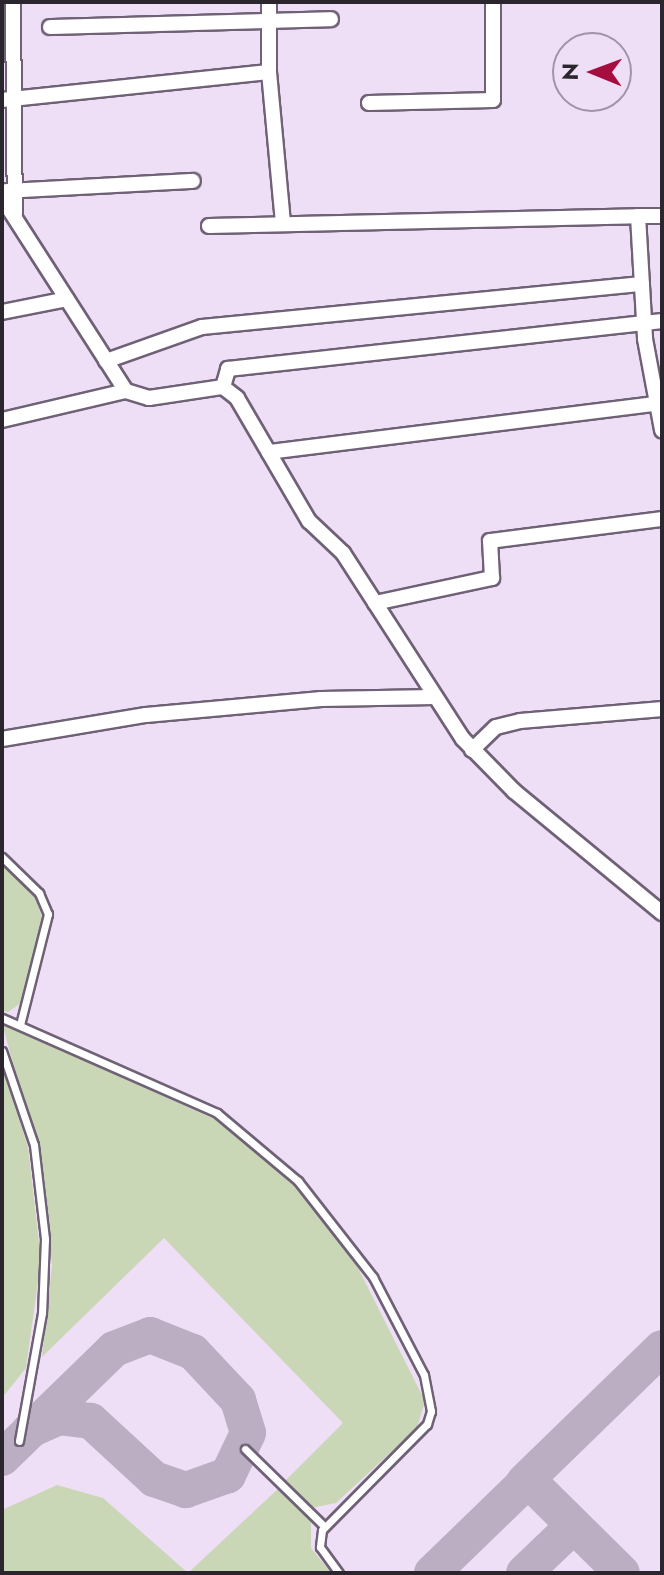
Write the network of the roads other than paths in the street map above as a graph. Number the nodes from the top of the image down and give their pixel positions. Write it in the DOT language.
graph roads {
  1 [pos="13,2"];
  2 [pos="269,2"];
  3 [pos="493,2"];
  4 [pos="331,19"];
  5 [pos="269,20"];
  6 [pos="50,27"];
  7 [pos="269,72"];
  8 [pos="8,99"];
  9 [pos="369,103"];
  10 [pos="193,181"];
  11 [pos="6,193"];
  12 [pos="638,216"];
  13 [pos="662,216"];
  14 [pos="283,222"];
  15 [pos="209,226"];
  16 [pos="642,284"];
  17 [pos="67,299"];
  18 [pos="2,312"];
  19 [pos="662,321"];
  20 [pos="644,322"];
  21 [pos="106,361"];
  22 [pos="655,364"];
  23 [pos="223,387"];
  24 [pos="126,391"];
  25 [pos="654,404"];
  26 [pos="2,420"];
  27 [pos="662,430"];
  28 [pos="269,452"];
  29 [pos="662,519"];
  30 [pos="375,603"];
  31 [pos="435,697"];
  32 [pos="662,709"];
  33 [pos="2,739"];
  34 [pos="472,750"];
  35 [pos="2,857"];
  36 [pos="662,913"];
  37 [pos="2,1018"];
  38 [pos="20,1025"];
  39 [pos="2,1051"];
  40 [pos="19,1441"];
  41 [pos="245,1449"];
  42 [pos="324,1526"];
  43 [pos="339,1573"];
  1 -- 8 [label="street"];
  2 -- 5 [label="street"];
  3 -- 9 [label="street"];
  4 -- 5 [label="street"];
  5 -- 6 [label="street"];
  5 -- 7 [label="street"];
  7 -- 8 [label="street"];
  7 -- 14 [label="street"];
  8 -- 11 [label="street"];
  10 -- 11 [label="street"];
  11 -- 17 [label="street"];
  12 -- 13 [label="street"];
  12 -- 14 [label="street"];
  12 -- 16 [label="street"];
  14 -- 15 [label="street"];
  16 -- 20 [label="street"];
  16 -- 21 [label="street"];
  17 -- 18 [label="street"];
  17 -- 21 [label="street"];
  19 -- 20 [label="street"];
  20 -- 22 [label="street"];
  20 -- 23 [label="street"];
  21 -- 24 [label="street"];
  22 -- 25 [label="street"];
  23 -- 24 [label="street"];
  23 -- 28 [label="street"];
  24 -- 26 [label="street"];
  25 -- 27 [label="street"];
  25 -- 28 [label="street"];
  28 -- 30 [label="street"];
  29 -- 30 [label="street"];
  30 -- 31 [label="street"];
  31 -- 33 [label="street"];
  31 -- 34 [label="street"];
  32 -- 34 [label="street"];
  34 -- 36 [label="street"];
  35 -- 38 [label="lane"];
  37 -- 38 [label="lane"];
  38 -- 42 [label="lane"];
  39 -- 40 [label="lane"];
  41 -- 42 [label="lane"];
  42 -- 43 [label="lane"];
}
